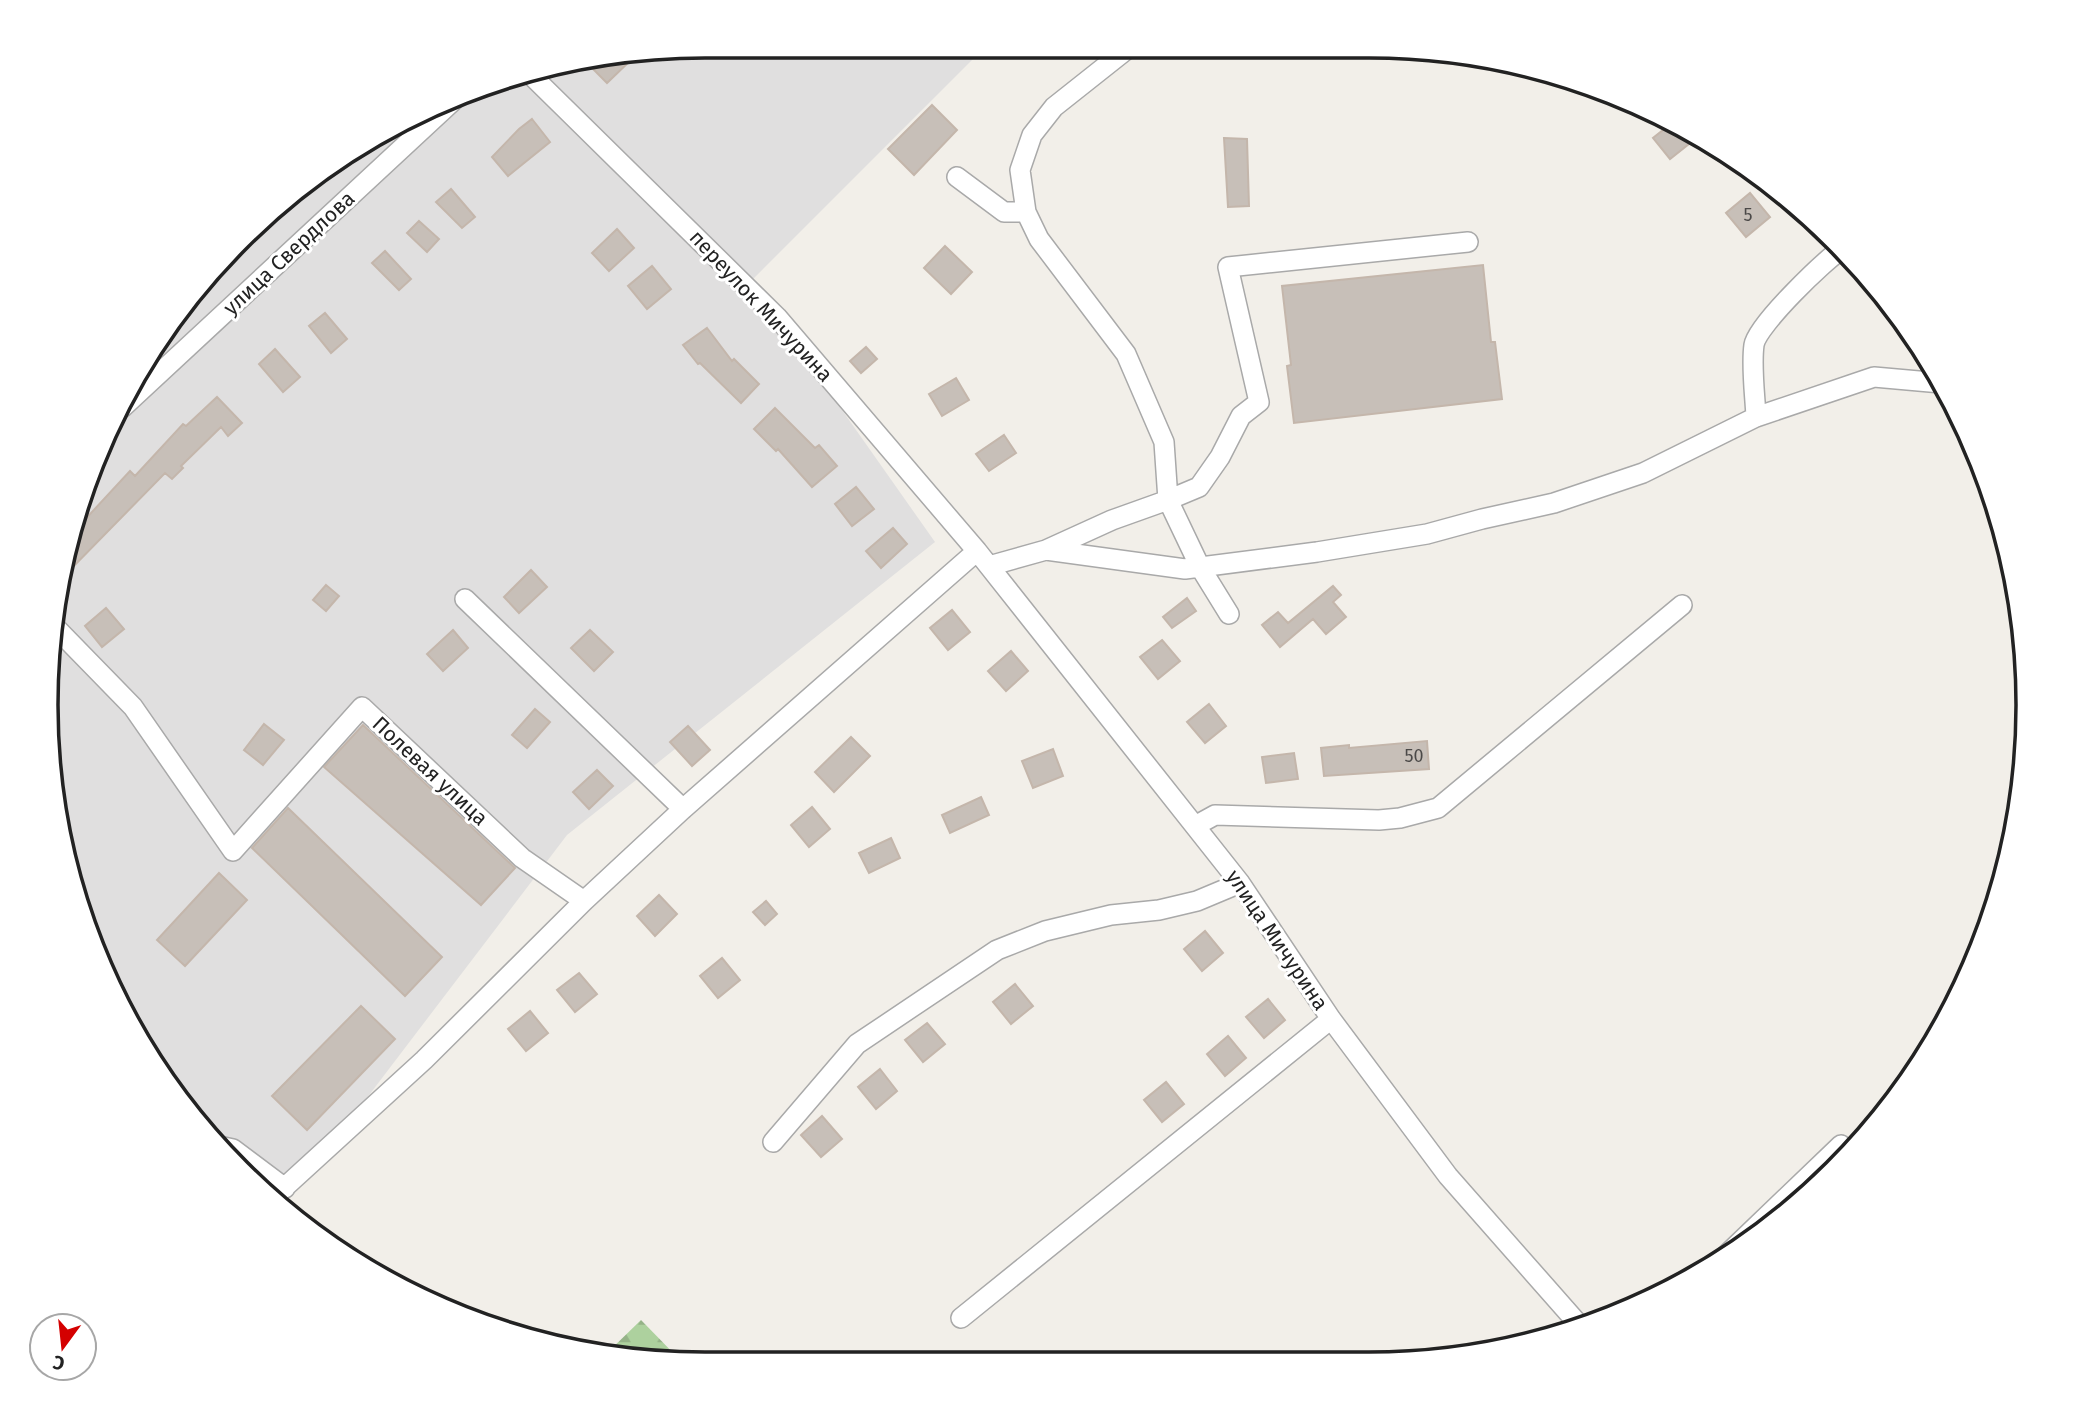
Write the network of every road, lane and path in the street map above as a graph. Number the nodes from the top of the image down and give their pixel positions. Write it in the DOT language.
graph roads {
  1 [pos="1115,58"];
  2 [pos="536,80"];
  3 [pos="438,115"];
  4 [pos="957,177"];
  5 [pos="1026,212"];
  6 [pos="1468,242"];
  7 [pos="1835,256"];
  8 [pos="1931,382"];
  9 [pos="137,394"];
  10 [pos="1756,417"];
  11 [pos="1168,500"];
  12 [pos="1046,550"];
  13 [pos="983,558"];
  14 [pos="1200,567"];
  15 [pos="465,599"];
  16 [pos="1682,605"];
  17 [pos="1229,614"];
  18 [pos="62,634"];
  19 [pos="683,809"];
  20 [pos="1195,826"];
  21 [pos="1240,883"];
  22 [pos="584,901"];
  23 [pos="1331,1019"];
  24 [pos="773,1142"];
  25 [pos="1841,1145"];
  26 [pos="240,1156"];
  27 [pos="280,1193"];
  28 [pos="1770,1212"];
  29 [pos="961,1318"];
  30 [pos="1575,1319"];
  1 -- 5 [label="street"];
  2 -- 13 [label="street, переулок Мичурина"];
  3 -- 9 [label="street, улица Свердлова"];
  4 -- 5 [label="street"];
  5 -- 11 [label="street"];
  6 -- 11 [label="street"];
  7 -- 10 [label="street"];
  8 -- 10 [label="street"];
  10 -- 14 [label="street"];
  11 -- 12 [label="street"];
  11 -- 14 [label="street"];
  12 -- 13 [label="street"];
  12 -- 14 [label="street"];
  13 -- 19 [label="street"];
  13 -- 20 [label="street, улица Мичурина"];
  14 -- 17 [label="street"];
  15 -- 19 [label="street"];
  16 -- 20 [label="street"];
  18 -- 22 [label="street, Полевая улица"];
  19 -- 22 [label="street"];
  20 -- 21 [label="street, улица Мичурина"];
  21 -- 23 [label="street, улица Мичурина"];
  21 -- 24 [label="street"];
  22 -- 27 [label="street"];
  23 -- 29 [label="street"];
  23 -- 30 [label="street, улица Мичурина"];
  25 -- 28 [label="street"];
  26 -- 27 [label="street"];
}
